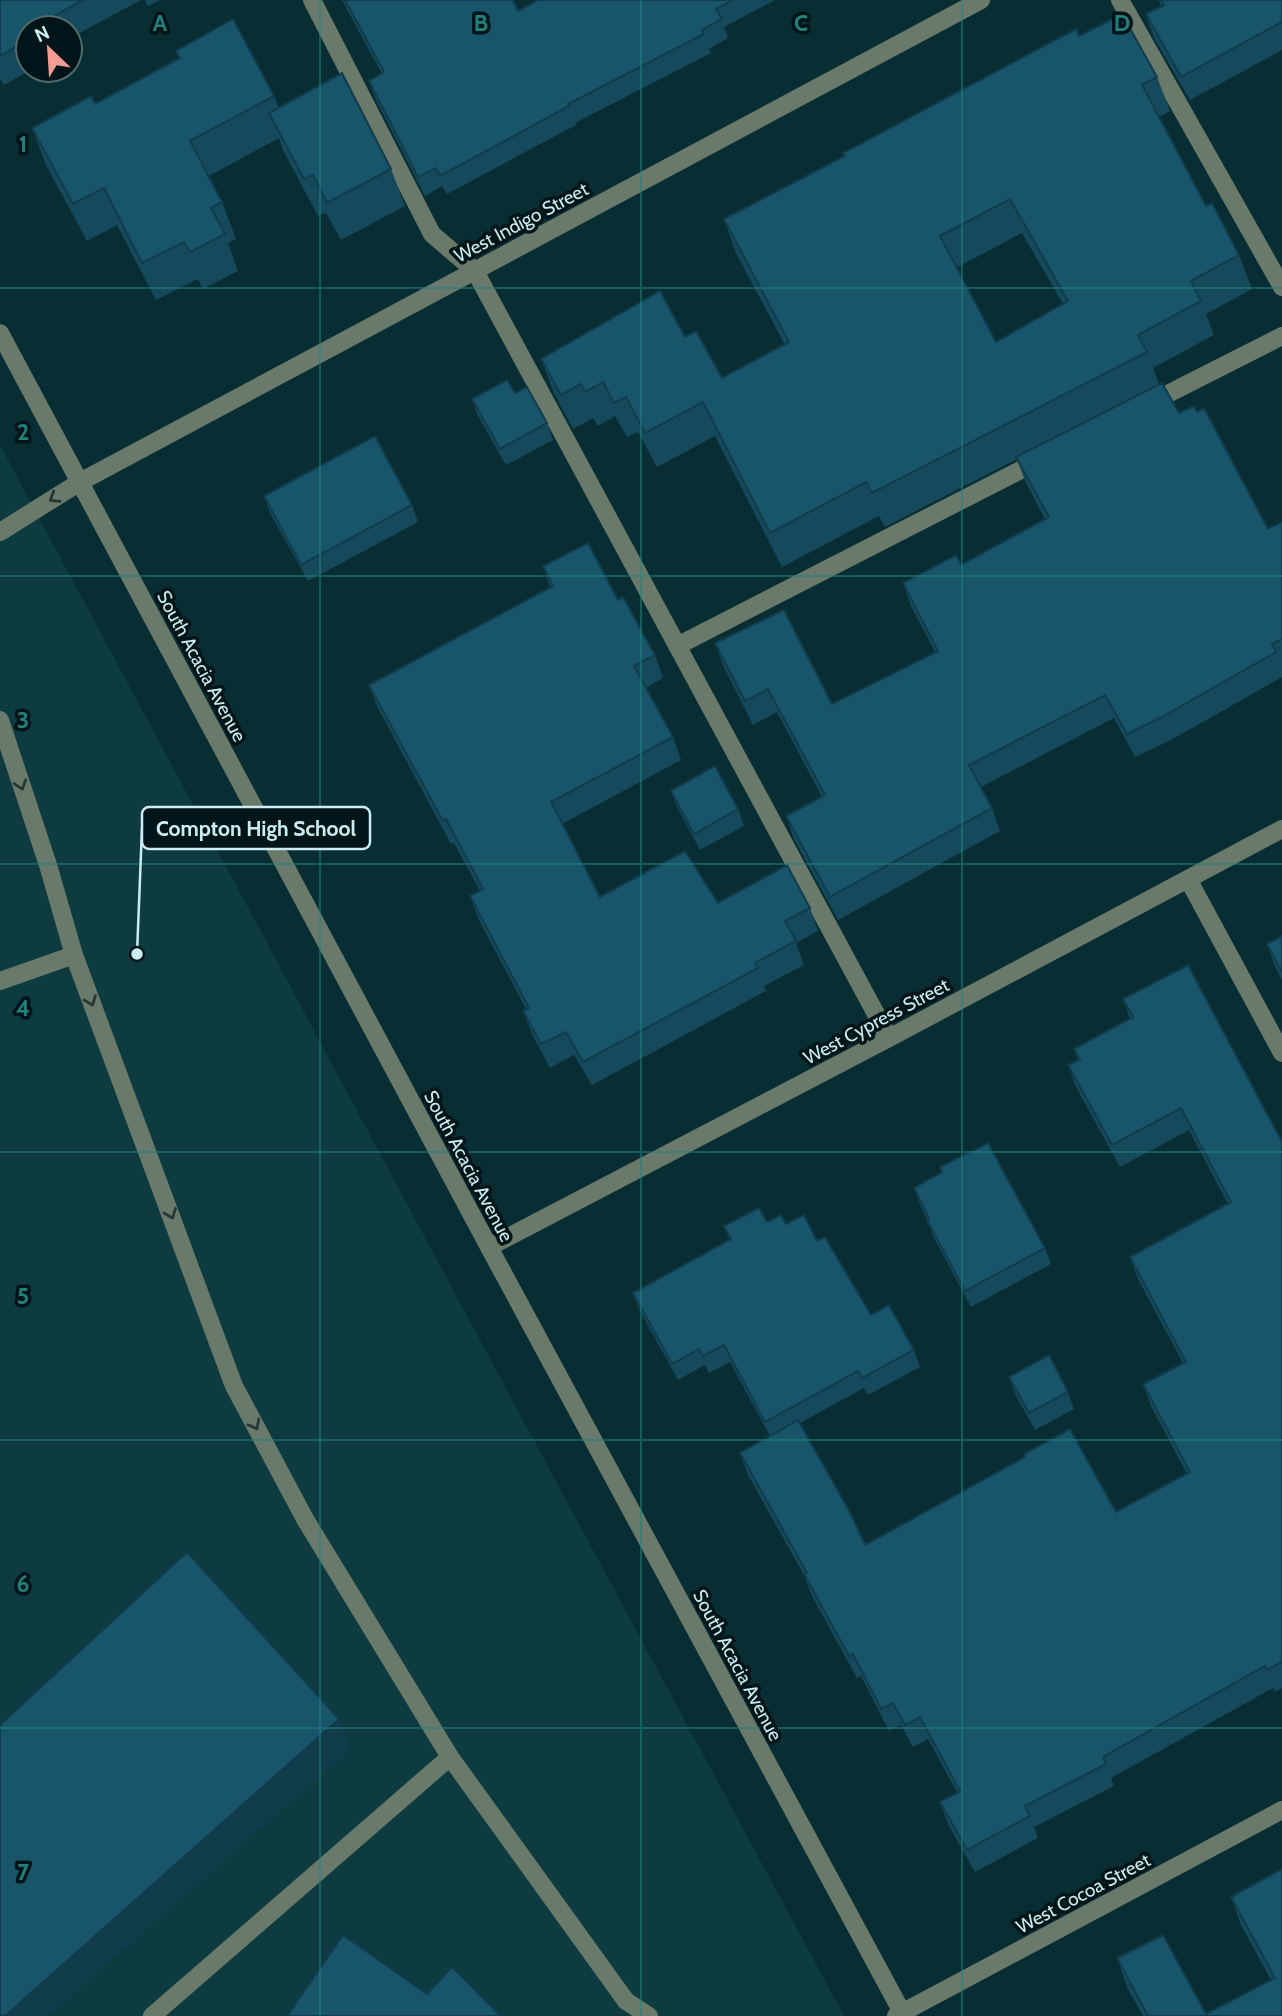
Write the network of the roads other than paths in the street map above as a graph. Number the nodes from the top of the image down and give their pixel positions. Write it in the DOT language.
graph roads {
  1 [pos="312,0"];
  2 [pos="941,0"];
  3 [pos="981,0"];
  4 [pos="1120,0"];
  5 [pos="951,16"];
  6 [pos="475,271"];
  7 [pos="1282,287"];
  8 [pos="0,333"];
  9 [pos="1282,336"];
  10 [pos="1134,412"];
  11 [pos="1060,449"];
  12 [pos="80,482"];
  13 [pos="0,532"];
  14 [pos="677,646"];
  15 [pos="0,720"];
  16 [pos="1282,829"];
  17 [pos="1188,879"];
  18 [pos="74,955"];
  19 [pos="0,981"];
  20 [pos="889,1038"];
  21 [pos="1282,1053"];
  22 [pos="489,1247"];
  23 [pos="450,1756"];
  24 [pos="1282,1810"];
  25 [pos="901,2015"];
  26 [pos="152,2016"];
  27 [pos="649,2016"];
  1 -- 6 [label="street"];
  2 -- 5 [label="street"];
  3 -- 5 [label="street, West Indigo Street"];
  4 -- 7 [label="street"];
  5 -- 6 [label="street, West Indigo Street"];
  6 -- 12 [label="street, West Indigo Street"];
  6 -- 14 [label="street"];
  8 -- 12 [label="street, South Acacia Avenue"];
  9 -- 10 [label="street"];
  11 -- 14 [label="street"];
  12 -- 13 [label="street, West Indigo Street, one-way"];
  12 -- 22 [label="street, South Acacia Avenue"];
  14 -- 20 [label="street"];
  15 -- 18 [label="street, one-way"];
  16 -- 17 [label="street, West Cypress Street"];
  17 -- 20 [label="street, West Cypress Street"];
  17 -- 21 [label="street"];
  18 -- 19 [label="street"];
  18 -- 23 [label="street, one-way"];
  20 -- 22 [label="street, West Cypress Street"];
  22 -- 25 [label="street, South Acacia Avenue"];
  23 -- 26 [label="street"];
  23 -- 27 [label="street"];
  24 -- 25 [label="street, West Cocoa Street"];
}
